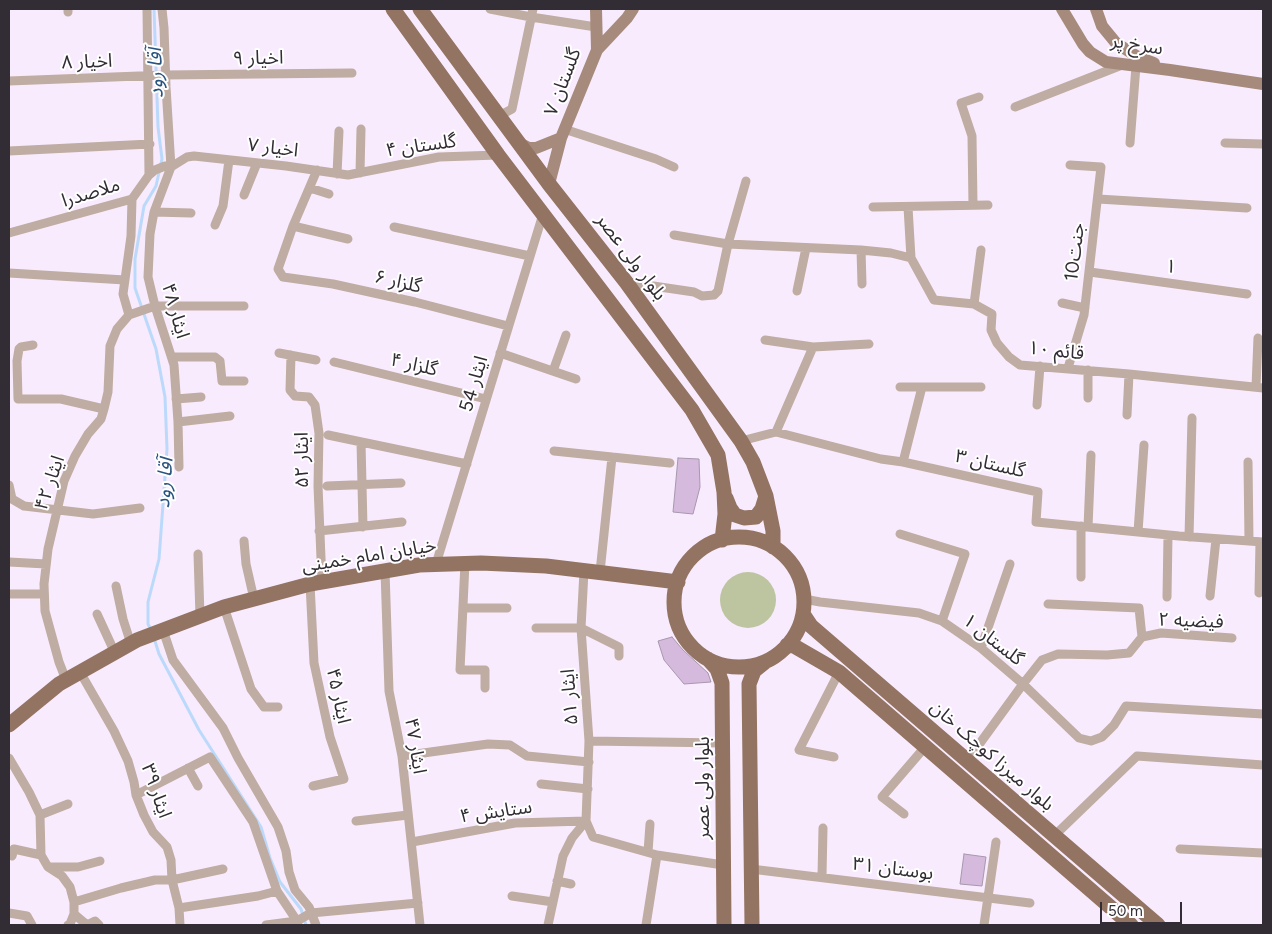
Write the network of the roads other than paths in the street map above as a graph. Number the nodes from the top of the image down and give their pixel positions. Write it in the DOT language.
graph roads {
  1 [pos="147,9"];
  2 [pos="162,9"];
  3 [pos="393,9"];
  4 [pos="420,9"];
  5 [pos="490,9"];
  6 [pos="596,9"];
  7 [pos="633,9"];
  8 [pos="1062,9"];
  9 [pos="1096,9"];
  10 [pos="532,13"];
  11 [pos="596,27"];
  12 [pos="597,50"];
  13 [pos="1130,66"];
  14 [pos="1170,70"];
  15 [pos="352,74"];
  16 [pos="165,75"];
  17 [pos="147,77"];
  18 [pos="9,81"];
  19 [pos="1263,84"];
  20 [pos="980,96"];
  21 [pos="1015,107"];
  22 [pos="499,116"];
  23 [pos="361,129"];
  24 [pos="339,131"];
  25 [pos="563,134"];
  26 [pos="519,143"];
  27 [pos="1130,143"];
  28 [pos="1224,143"];
  29 [pos="150,144"];
  30 [pos="1263,144"];
  31 [pos="9,151"];
  32 [pos="498,155"];
  33 [pos="229,160"];
  34 [pos="257,162"];
  35 [pos="1070,164"];
  36 [pos="171,167"];
  37 [pos="674,167"];
  38 [pos="317,170"];
  39 [pos="360,173"];
  40 [pos="337,174"];
  41 [pos="149,175"];
  42 [pos="348,175"];
  43 [pos="746,181"];
  44 [pos="549,184"];
  45 [pos="310,188"];
  46 [pos="329,194"];
  47 [pos="244,195"];
  48 [pos="132,199"];
  49 [pos="1098,199"];
  50 [pos="972,205"];
  51 [pos="988,205"];
  52 [pos="908,206"];
  53 [pos="873,207"];
  54 [pos="1247,208"];
  55 [pos="154,212"];
  56 [pos="192,213"];
  57 [pos="543,214"];
  58 [pos="215,225"];
  59 [pos="293,226"];
  60 [pos="394,227"];
  61 [pos="9,233"];
  62 [pos="674,235"];
  63 [pos="348,239"];
  64 [pos="728,244"];
  65 [pos="806,248"];
  66 [pos="861,250"];
  67 [pos="980,250"];
  68 [pos="530,256"];
  69 [pos="911,258"];
  70 [pos="1090,272"];
  71 [pos="9,273"];
  72 [pos="124,280"];
  73 [pos="626,282"];
  74 [pos="862,284"];
  75 [pos="797,291"];
  76 [pos="1247,294"];
  77 [pos="1062,303"];
  78 [pos="974,304"];
  79 [pos="244,306"];
  80 [pos="152,307"];
  81 [pos="1085,308"];
  82 [pos="133,314"];
  83 [pos="508,326"];
  84 [pos="566,335"];
  85 [pos="1258,338"];
  86 [pos="765,340"];
  87 [pos="869,344"];
  88 [pos="33,345"];
  89 [pos="812,347"];
  90 [pos="279,353"];
  91 [pos="500,354"];
  92 [pos="291,356"];
  93 [pos="172,358"];
  94 [pos="316,360"];
  95 [pos="13,361"];
  96 [pos="334,362"];
  97 [pos="1040,366"];
  98 [pos="1068,368"];
  99 [pos="1088,370"];
  100 [pos="553,371"];
  101 [pos="1129,374"];
  102 [pos="576,379"];
  103 [pos="244,381"];
  104 [pos="900,387"];
  105 [pos="922,387"];
  106 [pos="981,387"];
  107 [pos="1259,387"];
  108 [pos="200,397"];
  109 [pos="1088,398"];
  110 [pos="176,399"];
  111 [pos="486,399"];
  112 [pos="1037,405"];
  113 [pos="104,408"];
  114 [pos="1127,415"];
  115 [pos="230,416"];
  116 [pos="1192,418"];
  117 [pos="178,422"];
  118 [pos="776,432"];
  119 [pos="328,434"];
  120 [pos="741,441"];
  121 [pos="361,442"];
  122 [pos="1144,445"];
  123 [pos="554,451"];
  124 [pos="1091,455"];
  125 [pos="612,457"];
  126 [pos="903,462"];
  127 [pos="1248,462"];
  128 [pos="670,463"];
  129 [pos="467,464"];
  130 [pos="179,467"];
  131 [pos="401,483"];
  132 [pos="9,485"];
  133 [pos="361,485"];
  134 [pos="327,486"];
  135 [pos="724,492"];
  136 [pos="766,496"];
  137 [pos="140,508"];
  138 [pos="56,510"];
  139 [pos="402,522"];
  140 [pos="1084,526"];
  141 [pos="363,527"];
  142 [pos="320,532"];
  143 [pos="1138,532"];
  144 [pos="900,534"];
  145 [pos="1168,535"];
  146 [pos="1189,537"];
  147 [pos="1216,539"];
  148 [pos="722,540"];
  149 [pos="244,541"];
  150 [pos="1249,541"];
  151 [pos="1262,542"];
  152 [pos="773,547"];
  153 [pos="198,554"];
  154 [pos="9,562"];
  155 [pos="465,563"];
  156 [pos="46,564"];
  157 [pos="436,564"];
  158 [pos="1010,564"];
  159 [pos="584,570"];
  160 [pos="385,571"];
  161 [pos="600,572"];
  162 [pos="1081,577"];
  163 [pos="678,582"];
  164 [pos="316,583"];
  165 [pos="116,586"];
  166 [pos="1259,593"];
  167 [pos="9,594"];
  168 [pos="44,594"];
  169 [pos="1167,596"];
  170 [pos="1210,596"];
  171 [pos="254,599"];
  172 [pos="804,599"];
  173 [pos="1048,604"];
  174 [pos="224,607"];
  175 [pos="463,608"];
  176 [pos="507,608"];
  177 [pos="97,614"];
  178 [pos="803,614"];
  179 [pos="200,616"];
  180 [pos="942,620"];
  181 [pos="536,628"];
  182 [pos="581,628"];
  183 [pos="163,630"];
  184 [pos="1142,637"];
  185 [pos="1232,638"];
  186 [pos="134,642"];
  187 [pos="787,645"];
  188 [pos="981,648"];
  189 [pos="115,653"];
  190 [pos="619,656"];
  191 [pos="705,657"];
  192 [pos="767,660"];
  193 [pos="80,672"];
  194 [pos="839,672"];
  195 [pos="66,680"];
  196 [pos="1023,684"];
  197 [pos="484,688"];
  198 [pos="278,708"];
  199 [pos="1263,714"];
  200 [pos="10,722"];
  201 [pos="589,741"];
  202 [pos="723,743"];
  203 [pos="925,747"];
  204 [pos="402,756"];
  205 [pos="834,757"];
  206 [pos="9,758"];
  207 [pos="967,761"];
  208 [pos="589,762"];
  209 [pos="1263,765"];
  210 [pos="188,768"];
  211 [pos="541,784"];
  212 [pos="198,786"];
  213 [pos="313,786"];
  214 [pos="588,789"];
  215 [pos="136,795"];
  216 [pos="68,804"];
  217 [pos="904,814"];
  218 [pos="40,815"];
  219 [pos="408,815"];
  220 [pos="356,821"];
  221 [pos="586,821"];
  222 [pos="650,824"];
  223 [pos="823,828"];
  224 [pos="1054,836"];
  225 [pos="412,842"];
  226 [pos="996,842"];
  227 [pos="1180,849"];
  228 [pos="648,852"];
  229 [pos="1263,853"];
  230 [pos="41,855"];
  231 [pos="657,855"];
  232 [pos="12,856"];
  233 [pos="100,861"];
  234 [pos="724,865"];
  235 [pos="48,866"];
  236 [pos="223,869"];
  237 [pos="751,869"];
  238 [pos="822,876"];
  239 [pos="172,880"];
  240 [pos="557,881"];
  241 [pos="571,884"];
  242 [pos="277,891"];
  243 [pos="512,896"];
  244 [pos="988,897"];
  245 [pos="74,902"];
  246 [pos="553,902"];
  247 [pos="418,903"];
  248 [pos="1030,903"];
  249 [pos="178,908"];
  250 [pos="311,913"];
  251 [pos="9,914"];
  252 [pos="74,914"];
  253 [pos="298,923"];
  254 [pos="32,925"];
  255 [pos="68,925"];
  256 [pos="99,925"];
  257 [pos="180,925"];
  258 [pos="266,925"];
  259 [pos="316,925"];
  260 [pos="420,925"];
  261 [pos="548,925"];
  262 [pos="646,925"];
  263 [pos="724,925"];
  264 [pos="752,925"];
  265 [pos="984,925"];
  266 [pos="1131,925"];
  267 [pos="1156,925"];
  1 -- 17 [label="street"];
  2 -- 16 [label="street"];
  3 -- 32 [label="main road"];
  4 -- 22 [label="main road, بلوار ولی عصر"];
  5 -- 10 [label="street"];
  6 -- 11 [label="main road, گلستان ۷"];
  7 -- 12 [label="main road"];
  8 -- 13 [label="main road, سرخ پر"];
  9 -- 14 [label="main road, سرخ پر"];
  10 -- 11 [label="street"];
  10 -- 22 [label="street"];
  11 -- 12 [label="main road, گلستان ۷"];
  12 -- 25 [label="main road, گلستان ۷"];
  13 -- 14 [label="main road, سرخ پر"];
  13 -- 21 [label="street"];
  13 -- 27 [label="street"];
  14 -- 19 [label="main road, سرخ پر"];
  15 -- 16 [label="street, اخیار ۹"];
  16 -- 17 [label="street, اخیار ۸"];
  16 -- 36 [label="street"];
  17 -- 18 [label="street, اخیار ۸"];
  17 -- 29 [label="street"];
  20 -- 50 [label="street"];
  22 -- 26 [label="main road, بلوار ولی عصر"];
  23 -- 39 [label="street"];
  24 -- 40 [label="street"];
  25 -- 26 [label="main road"];
  25 -- 37 [label="street"];
  25 -- 44 [label="main road, گلستان ۷"];
  26 -- 44 [label="main road, بلوار ولی عصر"];
  28 -- 30 [label="street"];
  29 -- 31 [label="street"];
  29 -- 41 [label="street"];
  32 -- 39 [label="street, گلستان ۴"];
  32 -- 57 [label="main road"];
  33 -- 34 [label="street, اخیار ۷"];
  33 -- 36 [label="street, اخیار ۷"];
  33 -- 58 [label="street"];
  34 -- 38 [label="street, اخیار ۷"];
  34 -- 47 [label="street"];
  35 -- 49 [label="street, جنت10"];
  36 -- 41 [label="street"];
  36 -- 55 [label="street, ایثار ۴۸"];
  38 -- 40 [label="street, اخیار ۷"];
  38 -- 45 [label="street"];
  39 -- 42 [label="street, گلستان ۴"];
  40 -- 42 [label="street, اخیار ۷"];
  41 -- 48 [label="street, ملاصدرا"];
  43 -- 64 [label="street"];
  44 -- 73 [label="main road, بلوار ولی عصر"];
  45 -- 46 [label="street"];
  45 -- 59 [label="street"];
  48 -- 61 [label="street, ملاصدرا"];
  48 -- 72 [label="street"];
  49 -- 54 [label="street"];
  49 -- 70 [label="street, جنت10"];
  50 -- 51 [label="street"];
  50 -- 52 [label="street"];
  52 -- 53 [label="street"];
  52 -- 69 [label="street"];
  55 -- 56 [label="street"];
  55 -- 80 [label="street, ایثار ۴۸"];
  57 -- 68 [label="street, ایثار 54"];
  57 -- 135 [label="main road"];
  59 -- 63 [label="street"];
  59 -- 83 [label="street, گلزار ۶"];
  60 -- 68 [label="street"];
  62 -- 64 [label="street"];
  64 -- 65 [label="street"];
  64 -- 73 [label="street"];
  65 -- 66 [label="street"];
  65 -- 75 [label="street"];
  66 -- 69 [label="street"];
  66 -- 74 [label="street"];
  67 -- 78 [label="street"];
  68 -- 83 [label="street, ایثار 54"];
  69 -- 78 [label="street"];
  70 -- 76 [label="street, ۱"];
  70 -- 81 [label="street, جنت10"];
  71 -- 72 [label="street"];
  72 -- 82 [label="street"];
  73 -- 120 [label="main road, بلوار ولی عصر"];
  77 -- 81 [label="street"];
  78 -- 97 [label="street, قائم ۱۰"];
  79 -- 80 [label="street"];
  80 -- 82 [label="street"];
  80 -- 93 [label="street, ایثار ۴۸"];
  81 -- 98 [label="street, جنت10"];
  82 -- 113 [label="street, ایثار ۴۲"];
  83 -- 91 [label="street, ایثار 54"];
  84 -- 100 [label="street"];
  85 -- 107 [label="street"];
  86 -- 89 [label="street"];
  87 -- 89 [label="street"];
  88 -- 95 [label="street"];
  89 -- 118 [label="street"];
  90 -- 92 [label="street"];
  91 -- 100 [label="street"];
  91 -- 111 [label="street, ایثار 54"];
  92 -- 94 [label="street"];
  92 -- 142 [label="street, ایثار ۵۲"];
  93 -- 103 [label="street"];
  93 -- 110 [label="street, ایثار ۴۸"];
  95 -- 113 [label="street"];
  96 -- 111 [label="street, گلزار ۴"];
  97 -- 98 [label="street, قائم ۱۰"];
  97 -- 112 [label="street"];
  98 -- 99 [label="street, قائم ۱۰"];
  99 -- 101 [label="street, قائم ۱۰"];
  99 -- 109 [label="street"];
  100 -- 102 [label="street"];
  101 -- 107 [label="street, قائم ۱۰"];
  101 -- 114 [label="street"];
  104 -- 105 [label="street"];
  105 -- 106 [label="street"];
  105 -- 126 [label="street"];
  108 -- 110 [label="street"];
  110 -- 117 [label="street, ایثار ۴۸"];
  111 -- 129 [label="street, ایثار 54"];
  113 -- 138 [label="street, ایثار ۴۲"];
  115 -- 117 [label="street"];
  116 -- 146 [label="street"];
  117 -- 130 [label="street, ایثار ۴۸"];
  118 -- 120 [label="street, گلستان ۳"];
  118 -- 126 [label="street, گلستان ۳"];
  119 -- 121 [label="street"];
  120 -- 136 [label="main road, بلوار ولی عصر"];
  121 -- 129 [label="street"];
  121 -- 133 [label="street"];
  122 -- 143 [label="street"];
  123 -- 125 [label="street"];
  124 -- 140 [label="street"];
  125 -- 128 [label="street"];
  125 -- 161 [label="street"];
  126 -- 140 [label="street, گلستان ۳"];
  127 -- 150 [label="street"];
  129 -- 157 [label="street, ایثار 54"];
  131 -- 133 [label="street"];
  132 -- 138 [label="street"];
  133 -- 134 [label="street"];
  133 -- 141 [label="street"];
  135 -- 136 [label="main road"];
  135 -- 148 [label="main road"];
  136 -- 152 [label="main road, بلوار ولی عصر"];
  137 -- 138 [label="street"];
  138 -- 156 [label="street, ایثار ۴۲"];
  139 -- 141 [label="street"];
  140 -- 143 [label="street, گلستان ۳"];
  140 -- 162 [label="street"];
  141 -- 142 [label="street"];
  142 -- 164 [label="street, ایثار ۵۲"];
  143 -- 145 [label="street, گلستان ۳"];
  144 -- 180 [label="street"];
  145 -- 146 [label="street, گلستان ۳"];
  145 -- 169 [label="street"];
  146 -- 147 [label="street, گلستان ۳"];
  147 -- 150 [label="street, گلستان ۳"];
  147 -- 170 [label="street"];
  148 -- 152 [label="main road"];
  148 -- 163 [label="main road"];
  149 -- 171 [label="street"];
  150 -- 151 [label="street, گلستان ۳"];
  151 -- 166 [label="street"];
  152 -- 172 [label="main road"];
  153 -- 179 [label="street"];
  154 -- 156 [label="street"];
  155 -- 157 [label="main road, خیابان امام خمینی"];
  155 -- 159 [label="main road, خیابان امام خمینی"];
  155 -- 175 [label="street"];
  156 -- 168 [label="street, ایثار ۴۲"];
  157 -- 160 [label="main road, خیابان امام خمینی"];
  158 -- 188 [label="street"];
  159 -- 161 [label="main road, خیابان امام خمینی"];
  159 -- 182 [label="street, ایثار ۵۱"];
  160 -- 164 [label="main road, خیابان امام خمینی"];
  160 -- 204 [label="street, ایثار ۴۷"];
  161 -- 163 [label="main road, خیابان امام خمینی"];
  163 -- 191 [label="main road"];
  164 -- 171 [label="main road, خیابان امام خمینی"];
  164 -- 213 [label="street, ایثار ۴۵"];
  165 -- 186 [label="street"];
  167 -- 168 [label="street"];
  168 -- 195 [label="street, ایثار ۴۲"];
  171 -- 174 [label="main road, خیابان امام خمینی"];
  172 -- 178 [label="main road"];
  172 -- 180 [label="street, گلستان ۱"];
  173 -- 184 [label="street"];
  174 -- 179 [label="main road, خیابان امام خمینی"];
  174 -- 198 [label="street"];
  175 -- 176 [label="street"];
  175 -- 197 [label="street"];
  177 -- 189 [label="street"];
  178 -- 187 [label="main road"];
  178 -- 207 [label="main road, بلوار میرزا کوچک خان"];
  179 -- 183 [label="main road, خیابان امام خمینی"];
  180 -- 188 [label="street, گلستان ۱"];
  181 -- 182 [label="street"];
  182 -- 190 [label="street"];
  182 -- 201 [label="street, ایثار ۵۱"];
  183 -- 186 [label="main road, خیابان امام خمینی"];
  183 -- 250 [label="street"];
  184 -- 185 [label="street, فیضیه ۲"];
  184 -- 196 [label="street, فیضیه ۲"];
  186 -- 189 [label="main road"];
  187 -- 192 [label="main road"];
  187 -- 194 [label="main road, بلوار میرزا کوچک خان"];
  188 -- 196 [label="street, گلستان ۱"];
  189 -- 193 [label="main road"];
  191 -- 192 [label="main road"];
  191 -- 202 [label="main road, بلوار ولی عصر"];
  192 -- 237 [label="main road"];
  193 -- 195 [label="main road"];
  193 -- 215 [label="street, ایثار ۳۹"];
  194 -- 203 [label="main road, بلوار میرزا کوچک خان"];
  194 -- 205 [label="street"];
  195 -- 200 [label="main road"];
  196 -- 199 [label="street, گلستان ۱"];
  196 -- 207 [label="street, فیضیه ۲"];
  201 -- 202 [label="street"];
  201 -- 208 [label="street, ایثار ۵۱"];
  202 -- 234 [label="main road, بلوار ولی عصر"];
  203 -- 217 [label="street"];
  203 -- 266 [label="main road, بلوار میرزا کوچک خان"];
  204 -- 208 [label="street"];
  204 -- 219 [label="street, ایثار ۴۷"];
  206 -- 218 [label="street"];
  207 -- 224 [label="main road, بلوار میرزا کوچک خان"];
  208 -- 214 [label="street, ایثار ۵۱"];
  209 -- 224 [label="street"];
  210 -- 212 [label="street"];
  210 -- 215 [label="street"];
  210 -- 242 [label="street"];
  211 -- 214 [label="street"];
  214 -- 221 [label="street, ایثار ۵۱"];
  215 -- 239 [label="street, ایثار ۳۹"];
  216 -- 218 [label="street"];
  218 -- 230 [label="street"];
  219 -- 220 [label="street"];
  219 -- 225 [label="street, ایثار ۴۷"];
  221 -- 225 [label="street, ستایش ۴"];
  221 -- 228 [label="street"];
  221 -- 240 [label="street"];
  222 -- 228 [label="street"];
  223 -- 238 [label="street"];
  224 -- 267 [label="main road, بلوار میرزا کوچک خان"];
  225 -- 247 [label="street, ایثار ۴۷"];
  226 -- 244 [label="street"];
  227 -- 229 [label="street"];
  228 -- 231 [label="street"];
  230 -- 232 [label="street"];
  230 -- 235 [label="street"];
  231 -- 234 [label="street"];
  231 -- 262 [label="street"];
  233 -- 235 [label="street"];
  234 -- 263 [label="main road, بلوار ولی عصر"];
  235 -- 245 [label="street"];
  236 -- 239 [label="street"];
  237 -- 238 [label="street, بوستان ۳۱"];
  237 -- 264 [label="main road"];
  238 -- 244 [label="street, بوستان ۳۱"];
  239 -- 245 [label="street"];
  239 -- 249 [label="street, ایثار ۳۹"];
  240 -- 241 [label="street"];
  240 -- 246 [label="street"];
  242 -- 249 [label="street"];
  242 -- 253 [label="street"];
  243 -- 246 [label="street"];
  244 -- 248 [label="street, بوستان ۳۱"];
  244 -- 265 [label="street"];
  245 -- 252 [label="street"];
  246 -- 261 [label="street"];
  247 -- 250 [label="street"];
  247 -- 260 [label="street, ایثار ۴۷"];
  249 -- 257 [label="street, ایثار ۳۹"];
  250 -- 253 [label="street"];
  250 -- 259 [label="street"];
  251 -- 254 [label="street"];
  252 -- 255 [label="street"];
  252 -- 256 [label="street"];
  253 -- 258 [label="street"];
}
